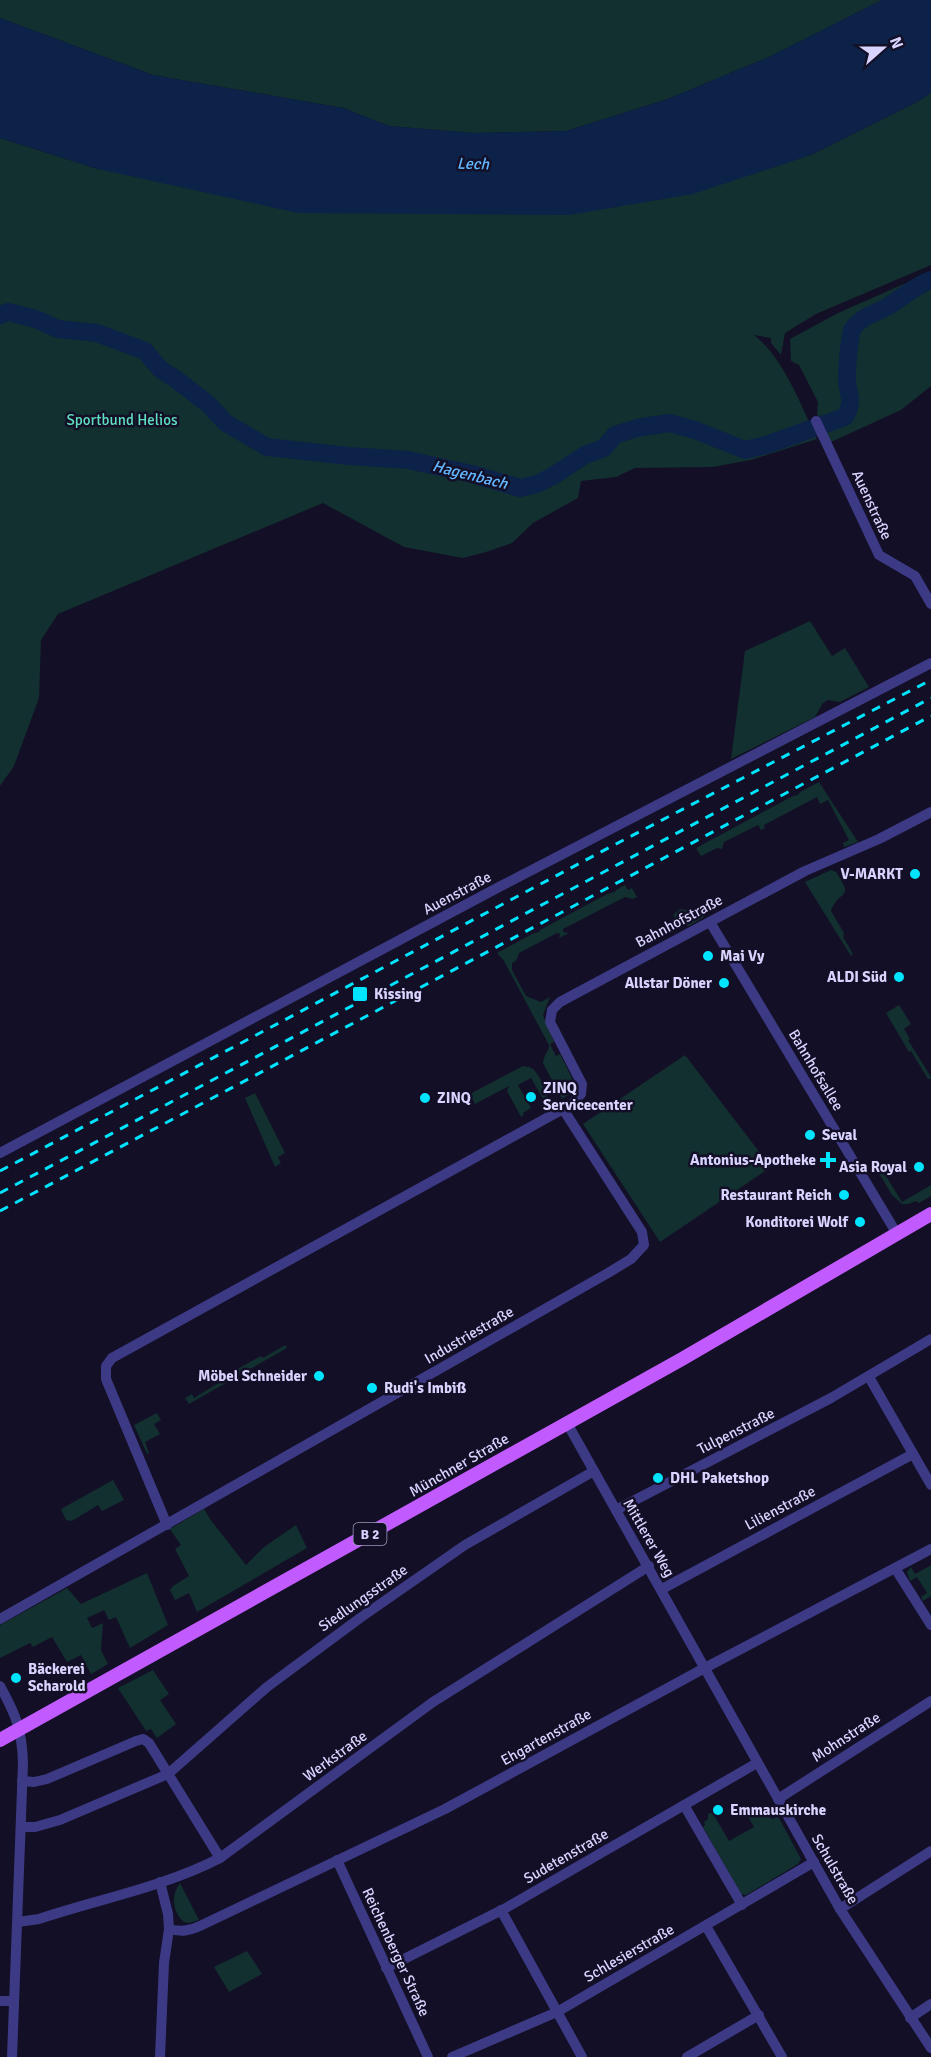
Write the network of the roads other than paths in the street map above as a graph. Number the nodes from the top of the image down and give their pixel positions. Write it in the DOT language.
graph roads {
  1 [pos="816,422"];
  2 [pos="931,604"];
  3 [pos="931,663"];
  4 [pos="931,813"];
  5 [pos="710,922"];
  6 [pos="562,1109"];
  7 [pos="0,1153"];
  8 [pos="931,1214"];
  9 [pos="897,1234"];
  10 [pos="931,1339"];
  11 [pos="868,1377"];
  12 [pos="567,1423"];
  13 [pos="913,1454"];
  14 [pos="594,1471"];
  15 [pos="931,1485"];
  16 [pos="616,1510"];
  17 [pos="167,1525"];
  18 [pos="931,1549"];
  19 [pos="649,1566"];
  20 [pos="895,1568"];
  21 [pos="662,1589"];
  22 [pos="0,1619"];
  23 [pos="931,1624"];
  24 [pos="705,1668"];
  25 [pos="0,1686"];
  26 [pos="931,1701"];
  27 [pos="20,1729"];
  28 [pos="0,1740"];
  29 [pos="757,1763"];
  30 [pos="168,1774"];
  31 [pos="22,1781"];
  32 [pos="778,1799"];
  33 [pos="684,1805"];
  34 [pos="21,1827"];
  35 [pos="931,1851"];
  36 [pos="220,1858"];
  37 [pos="337,1860"];
  38 [pos="814,1862"];
  39 [pos="160,1882"];
  40 [pos="498,1899"];
  41 [pos="742,1905"];
  42 [pos="840,1909"];
  43 [pos="503,1910"];
  44 [pos="18,1922"];
  45 [pos="706,1926"];
  46 [pos="169,1929"];
  47 [pos="386,1968"];
  48 [pos="0,2001"];
  49 [pos="14,2001"];
  50 [pos="931,2004"];
  51 [pos="557,2012"];
  52 [pos="759,2015"];
  53 [pos="910,2018"];
  54 [pos="931,2048"];
  55 [pos="12,2057"];
  56 [pos="160,2057"];
  57 [pos="428,2057"];
  58 [pos="452,2057"];
  59 [pos="582,2057"];
  60 [pos="687,2057"];
  61 [pos="782,2057"];
  1 -- 2 [label="street, Auenstraße"];
  3 -- 7 [label="street, Auenstraße"];
  4 -- 5 [label="street, Bahnhofstraße"];
  5 -- 6 [label="street, Bahnhofstraße"];
  5 -- 9 [label="street, Bahnhofsallee"];
  6 -- 17 [label="street"];
  6 -- 17 [label="street, Industriestraße"];
  8 -- 9 [label="main road, Münchner Straße / B 2"];
  9 -- 12 [label="main road, Münchner Straße / B 2"];
  10 -- 11 [label="street, Tulpenstraße"];
  11 -- 13 [label="street"];
  11 -- 16 [label="street, Tulpenstraße"];
  12 -- 14 [label="street, Mittlerer Weg"];
  12 -- 27 [label="main road, Münchner Straße / B 2"];
  13 -- 15 [label="street"];
  13 -- 21 [label="street, Lilienstraße"];
  14 -- 16 [label="street, Mittlerer Weg"];
  14 -- 30 [label="street, Siedlungsstraße"];
  16 -- 19 [label="street, Mittlerer Weg"];
  17 -- 22 [label="street, Industriestraße"];
  18 -- 20 [label="street, Ehgartenstraße"];
  19 -- 21 [label="street, Mittlerer Weg"];
  19 -- 36 [label="street, Werkstraße"];
  20 -- 23 [label="street"];
  20 -- 24 [label="street, Ehgartenstraße"];
  21 -- 24 [label="street, Mittlerer Weg"];
  24 -- 29 [label="street, Schulstraße"];
  24 -- 37 [label="street, Ehgartenstraße"];
  25 -- 27 [label="street"];
  26 -- 32 [label="street, Mohnstraße"];
  27 -- 28 [label="main road, Münchner Straße / B 2"];
  27 -- 31 [label="street"];
  29 -- 32 [label="street, Schulstraße"];
  29 -- 33 [label="street, Sudetenstraße"];
  30 -- 31 [label="street"];
  30 -- 34 [label="street, Siedlungsstraße"];
  30 -- 36 [label="street"];
  31 -- 34 [label="street"];
  32 -- 38 [label="street, Schulstraße"];
  33 -- 41 [label="street"];
  33 -- 43 [label="street, Sudetenstraße"];
  34 -- 44 [label="street"];
  35 -- 42 [label="street"];
  36 -- 39 [label="street, Werkstraße"];
  37 -- 46 [label="street, Ehgartenstraße"];
  37 -- 47 [label="street, Reichenberger Straße"];
  38 -- 41 [label="street, Schlesierstraße"];
  38 -- 42 [label="street, Schulstraße"];
  39 -- 44 [label="street, Werkstraße"];
  39 -- 46 [label="street"];
  40 -- 43 [label="street"];
  41 -- 45 [label="street, Schlesierstraße"];
  42 -- 53 [label="street, Schulstraße"];
  43 -- 47 [label="street, Sudetenstraße"];
  43 -- 51 [label="street"];
  44 -- 49 [label="street"];
  45 -- 51 [label="street, Schlesierstraße"];
  45 -- 52 [label="street"];
  46 -- 56 [label="street"];
  47 -- 57 [label="street, Reichenberger Straße"];
  48 -- 49 [label="street"];
  49 -- 55 [label="street"];
  50 -- 53 [label="street"];
  51 -- 58 [label="street, Schlesierstraße"];
  51 -- 59 [label="street"];
  52 -- 60 [label="street"];
  52 -- 61 [label="street"];
  53 -- 54 [label="street, Schulstraße"];
}
